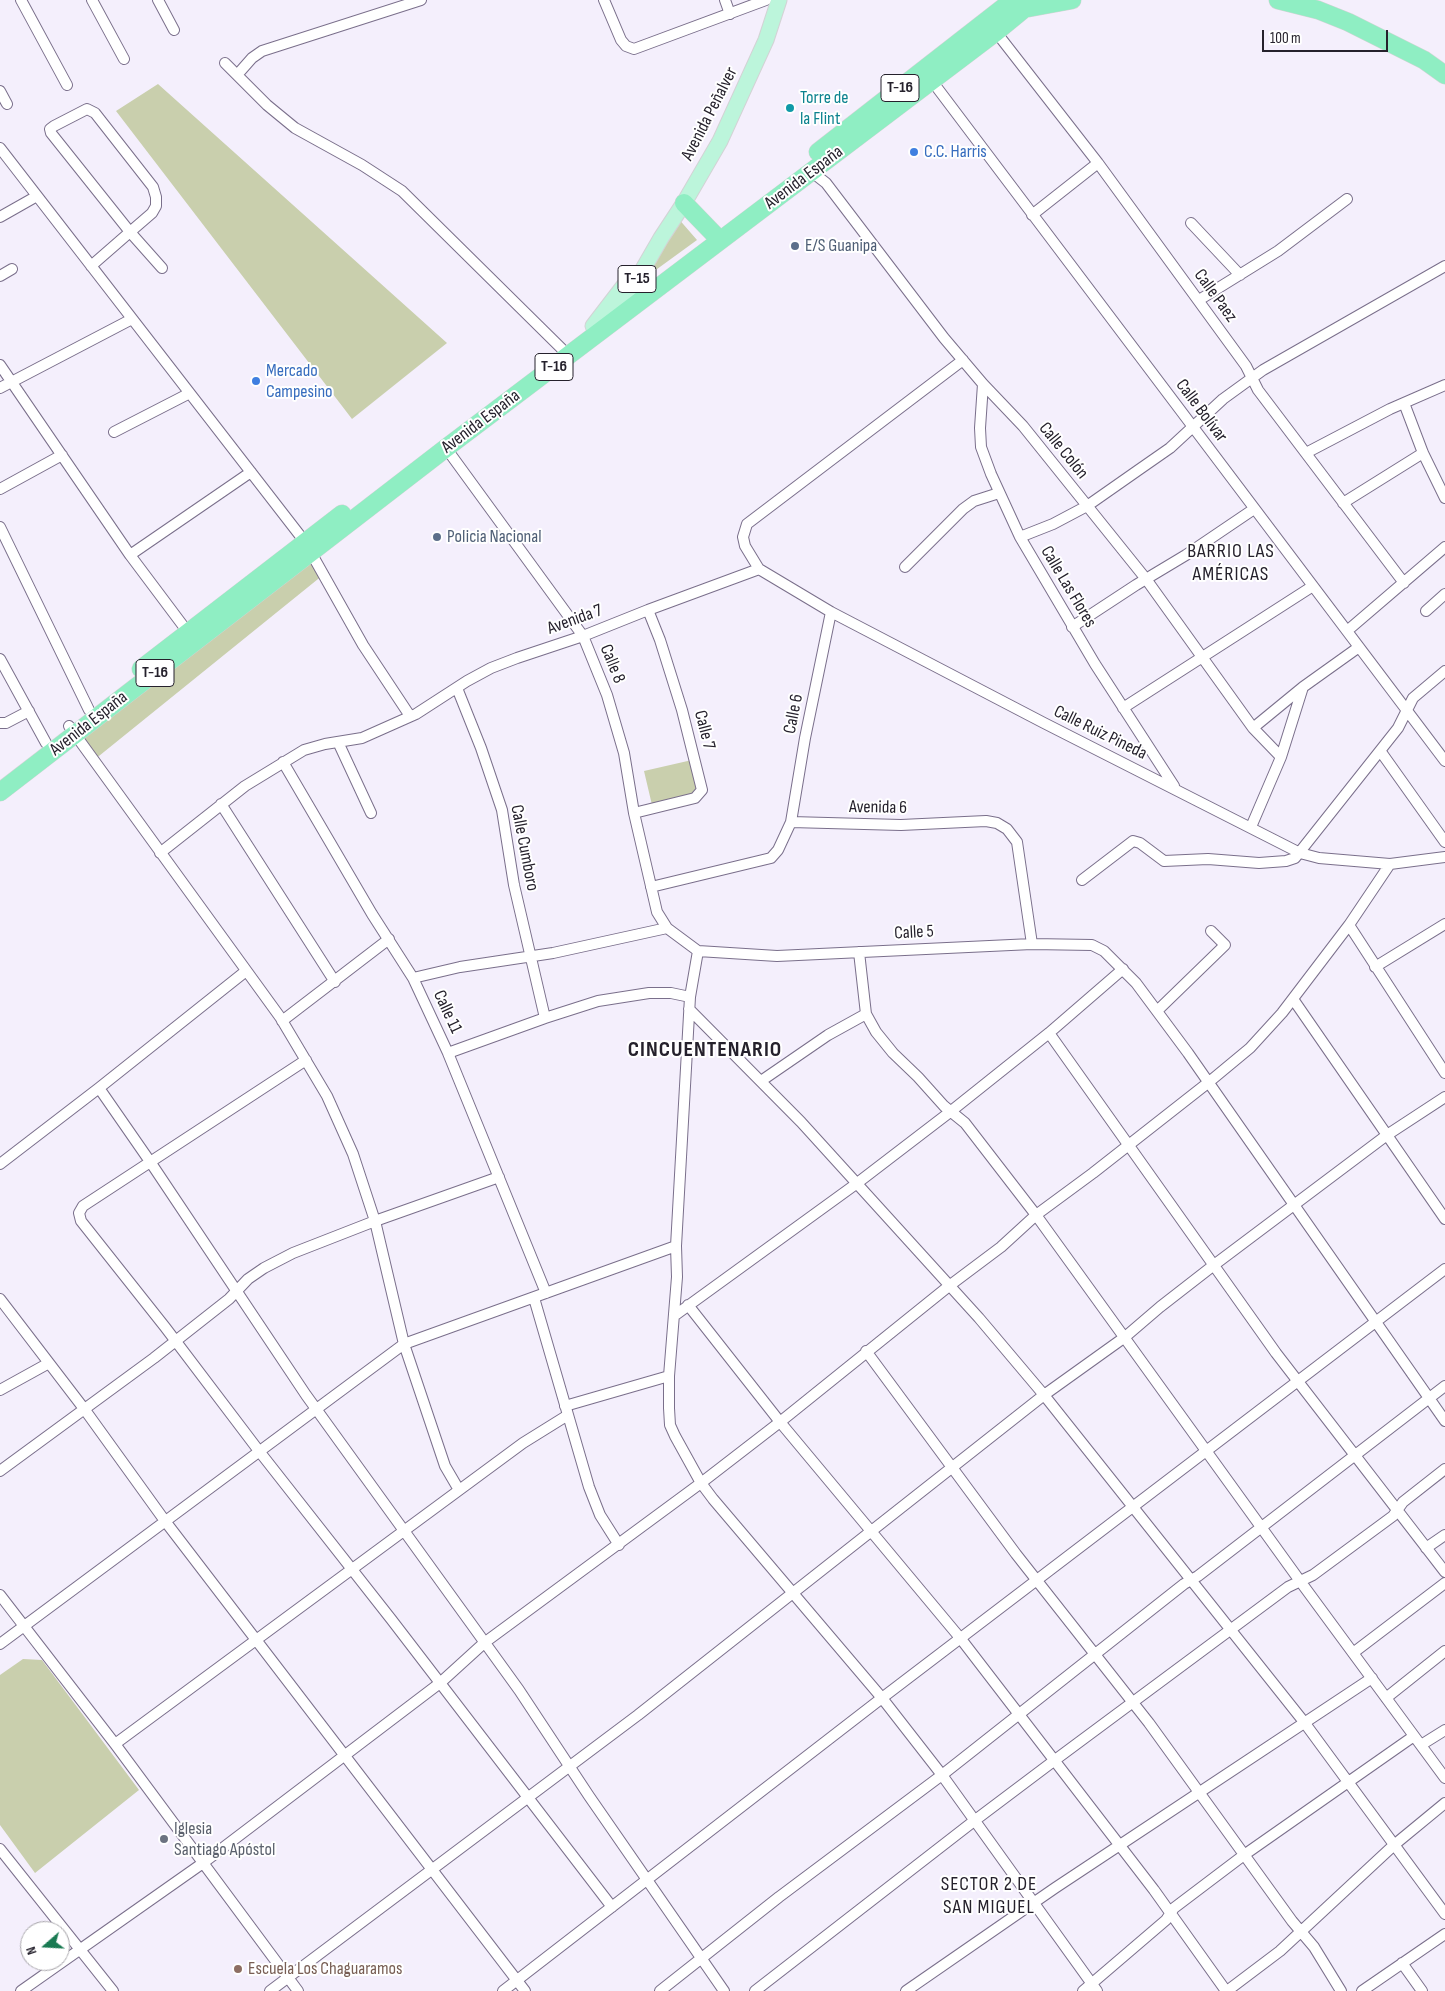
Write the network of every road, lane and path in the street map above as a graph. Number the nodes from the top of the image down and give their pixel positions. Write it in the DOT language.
graph roads {
  1 [pos="21,0"];
  2 [pos="92,0"];
  3 [pos="158,0"];
  4 [pos="421,0"];
  5 [pos="604,0"];
  6 [pos="725,0"];
  7 [pos="766,0"];
  8 [pos="780,0"];
  9 [pos="1072,0"];
  10 [pos="1278,0"];
  11 [pos="1024,3"];
  12 [pos="730,14"];
  13 [pos="174,30"];
  14 [pos="996,32"];
  15 [pos="124,59"];
  16 [pos="225,63"];
  17 [pos="1445,75"];
  18 [pos="237,76"];
  19 [pos="932,81"];
  20 [pos="67,85"];
  21 [pos="0,91"];
  22 [pos="7,104"];
  23 [pos="0,148"];
  24 [pos="1098,163"];
  25 [pos="812,172"];
  26 [pos="37,196"];
  27 [pos="1347,198"];
  28 [pos="684,203"];
  29 [pos="1032,215"];
  30 [pos="0,217"];
  31 [pos="1191,223"];
  32 [pos="130,232"];
  33 [pos="714,234"];
  34 [pos="661,238"];
  35 [pos="91,266"];
  36 [pos="1445,266"];
  37 [pos="162,268"];
  38 [pos="12,269"];
  39 [pos="1240,275"];
  40 [pos="0,276"];
  41 [pos="1198,300"];
  42 [pos="624,302"];
  43 [pos="132,319"];
  44 [pos="616,320"];
  45 [pos="593,326"];
  46 [pos="562,349"];
  47 [pos="963,360"];
  48 [pos="0,365"];
  49 [pos="1251,378"];
  50 [pos="12,382"];
  51 [pos="983,384"];
  52 [pos="1445,385"];
  53 [pos="0,388"];
  54 [pos="188,394"];
  55 [pos="1404,403"];
  56 [pos="1193,427"];
  57 [pos="114,432"];
  58 [pos="446,448"];
  59 [pos="1306,453"];
  60 [pos="1423,454"];
  61 [pos="62,455"];
  62 [pos="251,472"];
  63 [pos="0,489"];
  64 [pos="1000,493"];
  65 [pos="1445,498"];
  66 [pos="1343,502"];
  67 [pos="1087,506"];
  68 [pos="1254,509"];
  69 [pos="0,527"];
  70 [pos="1020,537"];
  71 [pos="1445,547"];
  72 [pos="308,548"];
  73 [pos="130,555"];
  74 [pos="905,567"];
  75 [pos="758,569"];
  76 [pos="1146,579"];
  77 [pos="1404,583"];
  78 [pos="1313,586"];
  79 [pos="1445,594"];
  80 [pos="648,610"];
  81 [pos="1426,611"];
  82 [pos="831,612"];
  83 [pos="1072,627"];
  84 [pos="1347,631"];
  85 [pos="192,636"];
  86 [pos="584,636"];
  87 [pos="1359,647"];
  88 [pos="1202,656"];
  89 [pos="0,659"];
  90 [pos="1445,671"];
  91 [pos="456,688"];
  92 [pos="1303,688"];
  93 [pos="1123,708"];
  94 [pos="89,710"];
  95 [pos="1406,710"];
  96 [pos="29,711"];
  97 [pos="410,716"];
  98 [pos="0,723"];
  99 [pos="1253,728"];
  100 [pos="73,730"];
  101 [pos="338,742"];
  102 [pos="46,743"];
  103 [pos="1380,752"];
  104 [pos="1281,757"];
  105 [pos="1445,761"];
  106 [pos="283,762"];
  107 [pos="0,778"];
  108 [pos="1175,788"];
  109 [pos="0,792"];
  110 [pos="221,804"];
  111 [pos="371,813"];
  112 [pos="634,813"];
  113 [pos="791,822"];
  114 [pos="1251,827"];
  115 [pos="1445,842"];
  116 [pos="160,853"];
  117 [pos="1300,853"];
  118 [pos="1445,857"];
  119 [pos="1390,864"];
  120 [pos="1082,880"];
  121 [pos="652,887"];
  122 [pos="1445,924"];
  123 [pos="1348,925"];
  124 [pos="667,928"];
  125 [pos="1212,932"];
  126 [pos="389,940"];
  127 [pos="1032,944"];
  128 [pos="698,951"];
  129 [pos="859,952"];
  130 [pos="530,956"];
  131 [pos="1375,967"];
  132 [pos="1123,969"];
  133 [pos="246,971"];
  134 [pos="413,978"];
  135 [pos="335,982"];
  136 [pos="690,997"];
  137 [pos="1293,999"];
  138 [pos="689,1009"];
  139 [pos="1157,1011"];
  140 [pos="866,1014"];
  141 [pos="545,1018"];
  142 [pos="282,1021"];
  143 [pos="1049,1033"];
  144 [pos="448,1053"];
  145 [pos="306,1060"];
  146 [pos="1445,1073"];
  147 [pos="762,1081"];
  148 [pos="1209,1082"];
  149 [pos="99,1088"];
  150 [pos="1445,1096"];
  151 [pos="950,1112"];
  152 [pos="1387,1135"];
  153 [pos="1129,1145"];
  154 [pos="151,1163"];
  155 [pos="0,1164"];
  156 [pos="499,1177"];
  157 [pos="856,1184"];
  158 [pos="1296,1205"];
  159 [pos="1036,1215"];
  160 [pos="1445,1219"];
  161 [pos="376,1221"];
  162 [pos="676,1246"];
  163 [pos="1214,1265"];
  164 [pos="1445,1269"];
  165 [pos="949,1286"];
  166 [pos="236,1292"];
  167 [pos="546,1293"];
  168 [pos="534,1298"];
  169 [pos="0,1299"];
  170 [pos="688,1305"];
  171 [pos="674,1316"];
  172 [pos="1375,1322"];
  173 [pos="1125,1337"];
  174 [pos="176,1341"];
  175 [pos="404,1344"];
  176 [pos="866,1351"];
  177 [pos="49,1363"];
  178 [pos="669,1376"];
  179 [pos="1298,1381"];
  180 [pos="1445,1386"];
  181 [pos="0,1390"];
  182 [pos="1044,1395"];
  183 [pos="1428,1398"];
  184 [pos="316,1409"];
  185 [pos="85,1410"];
  186 [pos="566,1410"];
  187 [pos="1445,1421"];
  188 [pos="780,1422"];
  189 [pos="259,1451"];
  190 [pos="1207,1451"];
  191 [pos="1355,1454"];
  192 [pos="952,1468"];
  193 [pos="1445,1470"];
  194 [pos="0,1471"];
  195 [pos="701,1483"];
  196 [pos="459,1490"];
  197 [pos="1134,1507"];
  198 [pos="1398,1510"];
  199 [pos="165,1521"];
  200 [pos="1262,1528"];
  201 [pos="403,1531"];
  202 [pos="872,1532"];
  203 [pos="1445,1535"];
  204 [pos="618,1544"];
  205 [pos="1426,1548"];
  206 [pos="352,1569"];
  207 [pos="1445,1572"];
  208 [pos="1192,1580"];
  209 [pos="1038,1581"];
  210 [pos="1300,1581"];
  211 [pos="1445,1583"];
  212 [pos="794,1593"];
  213 [pos="0,1596"];
  214 [pos="23,1627"];
  215 [pos="1231,1629"];
  216 [pos="256,1639"];
  217 [pos="961,1639"];
  218 [pos="484,1643"];
  219 [pos="0,1644"];
  220 [pos="1445,1651"];
  221 [pos="1353,1653"];
  222 [pos="1096,1654"];
  223 [pos="1372,1678"];
  224 [pos="440,1683"];
  225 [pos="882,1698"];
  226 [pos="1386,1698"];
  227 [pos="1134,1703"];
  228 [pos="1019,1713"];
  229 [pos="1304,1722"];
  230 [pos="1445,1730"];
  231 [pos="1414,1736"];
  232 [pos="114,1744"];
  233 [pos="1421,1745"];
  234 [pos="345,1755"];
  235 [pos="1055,1760"];
  236 [pos="570,1767"];
  237 [pos="942,1775"];
  238 [pos="1445,1778"];
  239 [pos="1348,1781"];
  240 [pos="1200,1793"];
  241 [pos="528,1798"];
  242 [pos="1445,1803"];
  243 [pos="974,1820"];
  244 [pos="1120,1845"];
  245 [pos="1394,1845"];
  246 [pos="0,1849"];
  247 [pos="1244,1854"];
  248 [pos="203,1863"];
  249 [pos="433,1870"];
  250 [pos="646,1880"];
  251 [pos="1033,1903"];
  252 [pos="612,1907"];
  253 [pos="1170,1913"];
  254 [pos="1445,1914"];
  255 [pos="1301,1932"];
  256 [pos="1445,1934"];
  257 [pos="80,1949"];
  258 [pos="701,1958"];
  259 [pos="1402,1963"];
  260 [pos="288,1977"];
  261 [pos="517,1980"];
  262 [pos="1095,1987"];
  263 [pos="21,1991"];
  264 [pos="113,1991"];
  265 [pos="270,1991"];
  266 [pos="298,1991"];
  267 [pos="503,1991"];
  268 [pos="525,1991"];
  269 [pos="660,1991"];
  270 [pos="724,1991"];
  271 [pos="756,1991"];
  272 [pos="906,1991"];
  273 [pos="1083,1991"];
  274 [pos="1227,1991"];
  275 [pos="1341,1991"];
  276 [pos="1362,1991"];
  277 [pos="1422,1991"];
  1 -- 20 [label="street"];
  2 -- 15 [label="street"];
  3 -- 13 [label="street"];
  4 -- 18 [label="street"];
  5 -- 12 [label="street"];
  6 -- 12 [label="street"];
  7 -- 12 [label="street"];
  8 -- 28 [label="main road, Avenida Peñalver"];
  9 -- 11 [label="highway"];
  10 -- 17 [label="highway"];
  11 -- 14 [label="highway, Avenida España / T-16"];
  11 -- 33 [label="highway, Avenida España / T-16"];
  14 -- 19 [label="highway, Avenida España / T-16"];
  14 -- 24 [label="street, Calle Paez"];
  16 -- 18 [label="street"];
  18 -- 46 [label="street"];
  19 -- 25 [label="highway, Avenida España / T-16"];
  19 -- 29 [label="street, Calle Bolívar"];
  21 -- 22 [label="street"];
  23 -- 26 [label="street"];
  24 -- 29 [label="street"];
  24 -- 41 [label="street, Calle Paez"];
  25 -- 44 [label="highway, Avenida España / T-16"];
  25 -- 47 [label="street, Calle Colón"];
  26 -- 30 [label="street"];
  26 -- 35 [label="street"];
  27 -- 39 [label="street"];
  28 -- 33 [label="highway"];
  28 -- 34 [label="main road, Avenida Peñalver"];
  29 -- 56 [label="street, Calle Bolívar"];
  31 -- 39 [label="street"];
  32 -- 32 [label="street"];
  32 -- 35 [label="street"];
  32 -- 37 [label="street"];
  33 -- 42 [label="highway, Avenida España / T-16"];
  34 -- 42 [label="main road, T-15"];
  34 -- 45 [label="main road, T-16"];
  35 -- 43 [label="street"];
  36 -- 49 [label="street"];
  38 -- 40 [label="street"];
  39 -- 41 [label="street"];
  41 -- 49 [label="street, Calle Paez"];
  42 -- 44 [label="main road, T-15"];
  42 -- 45 [label="highway, Avenida España / T-16"];
  43 -- 50 [label="street"];
  43 -- 54 [label="street"];
  44 -- 58 [label="highway, Avenida España / T-16"];
  45 -- 46 [label="highway, Avenida España / T-16"];
  46 -- 72 [label="highway, Avenida España / T-16"];
  47 -- 51 [label="street, Calle Colón"];
  47 -- 75 [label="street"];
  48 -- 50 [label="street"];
  49 -- 56 [label="street"];
  49 -- 59 [label="street, Calle Paez"];
  50 -- 53 [label="street"];
  50 -- 61 [label="street"];
  51 -- 64 [label="street, Calle Las Flores"];
  51 -- 67 [label="street, Calle Colón"];
  52 -- 55 [label="street"];
  54 -- 57 [label="street"];
  54 -- 62 [label="street"];
  55 -- 59 [label="street"];
  55 -- 60 [label="street"];
  56 -- 67 [label="street"];
  56 -- 68 [label="street, Calle Bolívar"];
  58 -- 72 [label="highway, Avenida España / T-16"];
  58 -- 86 [label="street, Calle 8"];
  59 -- 66 [label="street, Calle Paez"];
  60 -- 65 [label="street"];
  60 -- 66 [label="street"];
  61 -- 63 [label="street"];
  61 -- 73 [label="street"];
  62 -- 72 [label="street"];
  62 -- 73 [label="street"];
  64 -- 70 [label="street, Calle Las Flores"];
  64 -- 74 [label="street"];
  66 -- 77 [label="street, Calle Paez"];
  67 -- 70 [label="street"];
  67 -- 76 [label="street, Calle Colón"];
  68 -- 76 [label="street"];
  68 -- 78 [label="street, Calle Bolívar"];
  69 -- 94 [label="street"];
  70 -- 83 [label="street, Calle Las Flores"];
  71 -- 77 [label="street"];
  72 -- 85 [label="highway, Avenida España / T-16"];
  72 -- 97 [label="street"];
  73 -- 85 [label="street"];
  75 -- 80 [label="street, Avenida 7"];
  75 -- 82 [label="street, Calle Ruiz Pineda"];
  76 -- 83 [label="street"];
  76 -- 88 [label="street, Calle Colón"];
  77 -- 84 [label="street"];
  78 -- 84 [label="street, Calle Bolívar"];
  78 -- 88 [label="street"];
  79 -- 81 [label="street"];
  80 -- 86 [label="street, Avenida 7"];
  80 -- 112 [label="street, Calle 7"];
  82 -- 108 [label="street, Calle Ruiz Pineda"];
  82 -- 113 [label="street, Calle 6"];
  83 -- 93 [label="street, Calle Las Flores"];
  84 -- 87 [label="street, Calle Bolívar"];
  85 -- 94 [label="highway, Avenida España / T-16"];
  85 -- 100 [label="highway, Avenida España / T-16"];
  86 -- 91 [label="street, Avenida 7"];
  86 -- 112 [label="street, Calle 8"];
  87 -- 92 [label="street"];
  87 -- 95 [label="street, Calle Bolívar"];
  88 -- 93 [label="street"];
  88 -- 99 [label="street, Calle Colón"];
  89 -- 96 [label="street"];
  90 -- 95 [label="street"];
  91 -- 97 [label="street, Avenida 7"];
  91 -- 130 [label="street, Calle Cumboro"];
  92 -- 99 [label="street"];
  92 -- 104 [label="street"];
  93 -- 108 [label="street, Calle Las Flores"];
  94 -- 100 [label="highway, Avenida España / T-16"];
  95 -- 103 [label="street"];
  95 -- 105 [label="street, Calle Bolívar"];
  96 -- 98 [label="street"];
  96 -- 102 [label="street"];
  97 -- 101 [label="street, Avenida 7"];
  99 -- 104 [label="street, Calle Colón"];
  100 -- 102 [label="highway, Avenida España / T-16"];
  100 -- 109 [label="highway, Avenida España / T-16"];
  100 -- 116 [label="street"];
  101 -- 106 [label="street, Avenida 7"];
  101 -- 111 [label="street"];
  102 -- 107 [label="highway, Avenida España / T-16"];
  103 -- 115 [label="street"];
  103 -- 117 [label="street"];
  104 -- 114 [label="street"];
  106 -- 110 [label="street, Avenida 7"];
  106 -- 126 [label="street, Calle 11"];
  108 -- 114 [label="street, Calle Ruiz Pineda"];
  110 -- 116 [label="street, Avenida 7"];
  110 -- 135 [label="street"];
  112 -- 121 [label="street, Calle 8"];
  113 -- 121 [label="street"];
  113 -- 127 [label="street, Avenida 6"];
  114 -- 117 [label="street, Calle Ruiz Pineda"];
  116 -- 133 [label="street"];
  117 -- 119 [label="street, Calle Ruiz Pineda"];
  117 -- 120 [label="street"];
  118 -- 119 [label="street, Calle Ruiz Pineda"];
  119 -- 123 [label="street"];
  121 -- 124 [label="street, Calle 8"];
  122 -- 131 [label="street"];
  123 -- 131 [label="street"];
  123 -- 137 [label="street"];
  124 -- 128 [label="street"];
  124 -- 130 [label="street"];
  125 -- 139 [label="street"];
  126 -- 134 [label="street, Calle 11"];
  126 -- 135 [label="street"];
  127 -- 129 [label="street, Calle 5"];
  127 -- 132 [label="street, Calle 5"];
  128 -- 129 [label="street, Calle 5"];
  128 -- 136 [label="street"];
  129 -- 140 [label="street"];
  130 -- 134 [label="street"];
  130 -- 141 [label="street, Calle Cumboro"];
  131 -- 146 [label="street"];
  132 -- 139 [label="street, Calle 5"];
  132 -- 143 [label="street"];
  133 -- 142 [label="street"];
  133 -- 149 [label="street"];
  134 -- 144 [label="street, Calle 11"];
  135 -- 142 [label="street"];
  136 -- 138 [label="street"];
  136 -- 141 [label="street"];
  137 -- 148 [label="street"];
  137 -- 152 [label="street"];
  138 -- 147 [label="street"];
  138 -- 162 [label="street"];
  139 -- 148 [label="street, Calle 5"];
  140 -- 147 [label="street"];
  140 -- 151 [label="street"];
  141 -- 144 [label="street"];
  142 -- 145 [label="street"];
  143 -- 151 [label="street"];
  143 -- 153 [label="street"];
  144 -- 156 [label="street, Calle 11"];
  145 -- 154 [label="street"];
  145 -- 161 [label="street"];
  147 -- 157 [label="street"];
  148 -- 153 [label="street"];
  148 -- 158 [label="street, Calle 5"];
  149 -- 154 [label="street"];
  149 -- 155 [label="street"];
  150 -- 152 [label="street"];
  151 -- 157 [label="street"];
  151 -- 159 [label="street"];
  152 -- 158 [label="street"];
  152 -- 160 [label="street"];
  153 -- 159 [label="street"];
  153 -- 163 [label="street"];
  154 -- 166 [label="street"];
  154 -- 174 [label="street"];
  156 -- 161 [label="street"];
  156 -- 167 [label="street, Calle 11"];
  157 -- 165 [label="street"];
  157 -- 170 [label="street"];
  158 -- 163 [label="street"];
  158 -- 172 [label="street, Calle 5"];
  159 -- 165 [label="street"];
  159 -- 173 [label="street"];
  161 -- 166 [label="street"];
  161 -- 175 [label="street"];
  162 -- 167 [label="street"];
  162 -- 171 [label="street"];
  163 -- 173 [label="street"];
  163 -- 179 [label="street"];
  164 -- 172 [label="street"];
  165 -- 176 [label="street"];
  165 -- 182 [label="street"];
  166 -- 174 [label="street"];
  166 -- 184 [label="street"];
  167 -- 168 [label="street"];
  168 -- 175 [label="street"];
  168 -- 186 [label="street"];
  169 -- 177 [label="street"];
  170 -- 171 [label="street"];
  170 -- 188 [label="street"];
  171 -- 178 [label="street"];
  172 -- 179 [label="street"];
  172 -- 183 [label="street, Calle 5"];
  173 -- 182 [label="street"];
  173 -- 190 [label="street"];
  174 -- 185 [label="street"];
  174 -- 189 [label="street"];
  175 -- 184 [label="street"];
  175 -- 196 [label="street"];
  176 -- 188 [label="street"];
  176 -- 192 [label="street"];
  177 -- 181 [label="street"];
  177 -- 185 [label="street"];
  178 -- 186 [label="street"];
  178 -- 195 [label="street"];
  179 -- 190 [label="street"];
  179 -- 191 [label="street"];
  180 -- 183 [label="street"];
  182 -- 192 [label="street"];
  182 -- 197 [label="street"];
  183 -- 187 [label="street, Calle 5"];
  183 -- 191 [label="street"];
  184 -- 189 [label="street"];
  184 -- 201 [label="street"];
  185 -- 194 [label="street"];
  185 -- 199 [label="street"];
  186 -- 196 [label="street"];
  186 -- 204 [label="street"];
  188 -- 195 [label="street"];
  188 -- 202 [label="street"];
  189 -- 199 [label="street"];
  189 -- 206 [label="street"];
  190 -- 197 [label="street"];
  190 -- 200 [label="street"];
  191 -- 198 [label="street"];
  191 -- 200 [label="street"];
  192 -- 202 [label="street"];
  192 -- 209 [label="street"];
  193 -- 198 [label="street"];
  195 -- 204 [label="street"];
  195 -- 212 [label="street"];
  196 -- 201 [label="street"];
  197 -- 208 [label="street"];
  197 -- 209 [label="street"];
  198 -- 205 [label="street"];
  198 -- 210 [label="street"];
  199 -- 214 [label="street"];
  199 -- 216 [label="street"];
  200 -- 208 [label="street"];
  200 -- 210 [label="street"];
  201 -- 206 [label="street"];
  201 -- 218 [label="street"];
  202 -- 212 [label="street"];
  202 -- 217 [label="street"];
  203 -- 205 [label="street"];
  204 -- 218 [label="street"];
  205 -- 207 [label="street"];
  206 -- 216 [label="street"];
  206 -- 224 [label="street"];
  208 -- 215 [label="street"];
  208 -- 222 [label="street"];
  209 -- 217 [label="street"];
  209 -- 222 [label="street"];
  210 -- 215 [label="street"];
  210 -- 221 [label="street"];
  211 -- 221 [label="street"];
  212 -- 225 [label="street"];
  212 -- 236 [label="street"];
  213 -- 214 [label="street"];
  214 -- 219 [label="street"];
  214 -- 232 [label="street"];
  215 -- 227 [label="street"];
  215 -- 229 [label="street"];
  216 -- 232 [label="street"];
  216 -- 234 [label="street"];
  217 -- 225 [label="street"];
  217 -- 228 [label="street"];
  218 -- 224 [label="street"];
  218 -- 236 [label="street"];
  220 -- 226 [label="street"];
  221 -- 223 [label="street"];
  222 -- 227 [label="street"];
  222 -- 228 [label="street"];
  223 -- 226 [label="street"];
  223 -- 229 [label="street"];
  224 -- 234 [label="street"];
  224 -- 241 [label="street"];
  225 -- 237 [label="street"];
  225 -- 250 [label="street"];
  226 -- 231 [label="street"];
  227 -- 235 [label="street"];
  227 -- 240 [label="street"];
  228 -- 235 [label="street"];
  228 -- 237 [label="street"];
  229 -- 239 [label="street"];
  229 -- 240 [label="street"];
  230 -- 233 [label="street"];
  231 -- 233 [label="street"];
  231 -- 239 [label="street"];
  232 -- 248 [label="street"];
  233 -- 238 [label="street"];
  234 -- 248 [label="street"];
  234 -- 249 [label="street"];
  235 -- 243 [label="street"];
  235 -- 244 [label="street"];
  236 -- 241 [label="street"];
  236 -- 250 [label="street"];
  237 -- 243 [label="street"];
  237 -- 258 [label="street"];
  239 -- 245 [label="street"];
  239 -- 247 [label="street"];
  240 -- 244 [label="street"];
  240 -- 247 [label="street"];
  241 -- 249 [label="street"];
  241 -- 252 [label="street"];
  242 -- 245 [label="street"];
  243 -- 251 [label="street"];
  243 -- 271 [label="street"];
  244 -- 251 [label="street"];
  244 -- 253 [label="street"];
  245 -- 254 [label="street"];
  245 -- 255 [label="street"];
  246 -- 257 [label="street"];
  247 -- 253 [label="street"];
  247 -- 255 [label="street"];
  248 -- 257 [label="street"];
  248 -- 260 [label="street"];
  249 -- 260 [label="street"];
  249 -- 261 [label="street"];
  250 -- 252 [label="street"];
  250 -- 258 [label="street"];
  251 -- 262 [label="street"];
  251 -- 272 [label="street"];
  252 -- 261 [label="street"];
  253 -- 262 [label="street"];
  253 -- 274 [label="street"];
  255 -- 274 [label="street"];
  255 -- 275 [label="street"];
  256 -- 259 [label="street"];
  257 -- 263 [label="street"];
  257 -- 264 [label="street"];
  258 -- 269 [label="street"];
  258 -- 270 [label="street"];
  259 -- 276 [label="street"];
  259 -- 277 [label="street"];
  260 -- 265 [label="street"];
  260 -- 266 [label="street"];
  261 -- 267 [label="street"];
  261 -- 268 [label="street"];
  262 -- 273 [label="street"];
}
